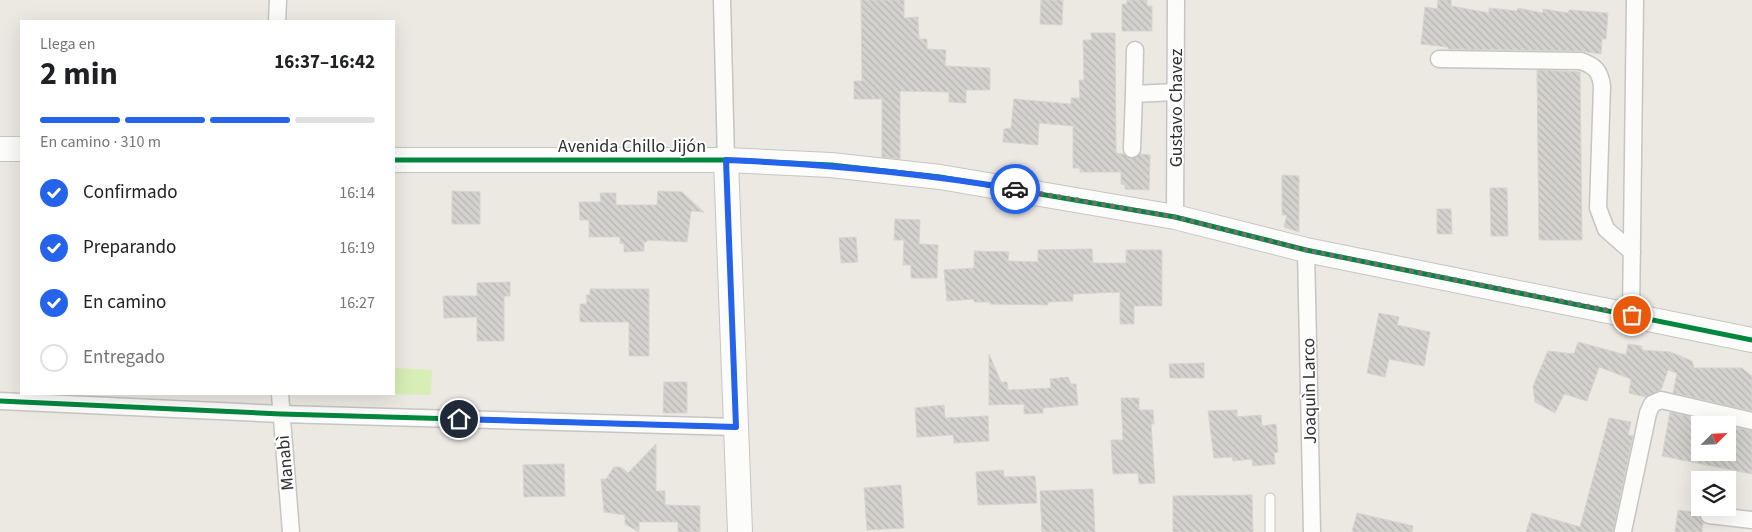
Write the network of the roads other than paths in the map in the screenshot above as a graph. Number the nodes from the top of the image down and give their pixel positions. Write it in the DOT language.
graph roads {
  1 [pos="278,0"];
  2 [pos="722,0"];
  3 [pos="1176,0"];
  4 [pos="1635,0"];
  5 [pos="277,20"];
  6 [pos="1135,50"];
  7 [pos="1439,59"];
  8 [pos="1176,92"];
  9 [pos="1134,94"];
  10 [pos="0,148"];
  11 [pos="20,149"];
  12 [pos="1132,149"];
  13 [pos="395,160"];
  14 [pos="726,160"];
  15 [pos="1175,217"];
  16 [pos="1306,250"];
  17 [pos="1632,252"];
  18 [pos="1632,315"];
  19 [pos="1752,340"];
  20 [pos="280,395"];
  21 [pos="0,401"];
  22 [pos="281,414"];
  23 [pos="1752,421"];
  24 [pos="736,427"];
  25 [pos="1270,498"];
  26 [pos="1717,516"];
  27 [pos="1752,520"];
  28 [pos="1623,531"];
  29 [pos="291,532"];
  30 [pos="740,532"];
  31 [pos="1270,532"];
  32 [pos="1312,532"];
  1 -- 5 [label="street"];
  2 -- 14 [label="street"];
  3 -- 8 [label="street, Gustavo Chavez"];
  4 -- 17 [label="street"];
  6 -- 9 [label="street"];
  7 -- 17 [label="street"];
  8 -- 9 [label="street"];
  8 -- 15 [label="street, Gustavo Chavez"];
  9 -- 12 [label="street"];
  10 -- 11 [label="street"];
  13 -- 14 [label="street, Avenida Chillo Jijón"];
  14 -- 15 [label="street, Avenida Chillo Jijón"];
  14 -- 24 [label="street"];
  15 -- 16 [label="street, Avenida Chillo Jijón"];
  16 -- 18 [label="street, Avenida Chillo Jijón"];
  16 -- 32 [label="street, Joaquìn Larco"];
  17 -- 18 [label="street"];
  18 -- 19 [label="street, Avenida Chillo Jijón"];
  20 -- 22 [label="street, Manabì"];
  21 -- 22 [label="street"];
  22 -- 24 [label="street"];
  22 -- 29 [label="street, Manabì"];
  23 -- 28 [label="street"];
  24 -- 30 [label="street"];
  25 -- 31 [label="lane"];
  26 -- 27 [label="street"];
}
